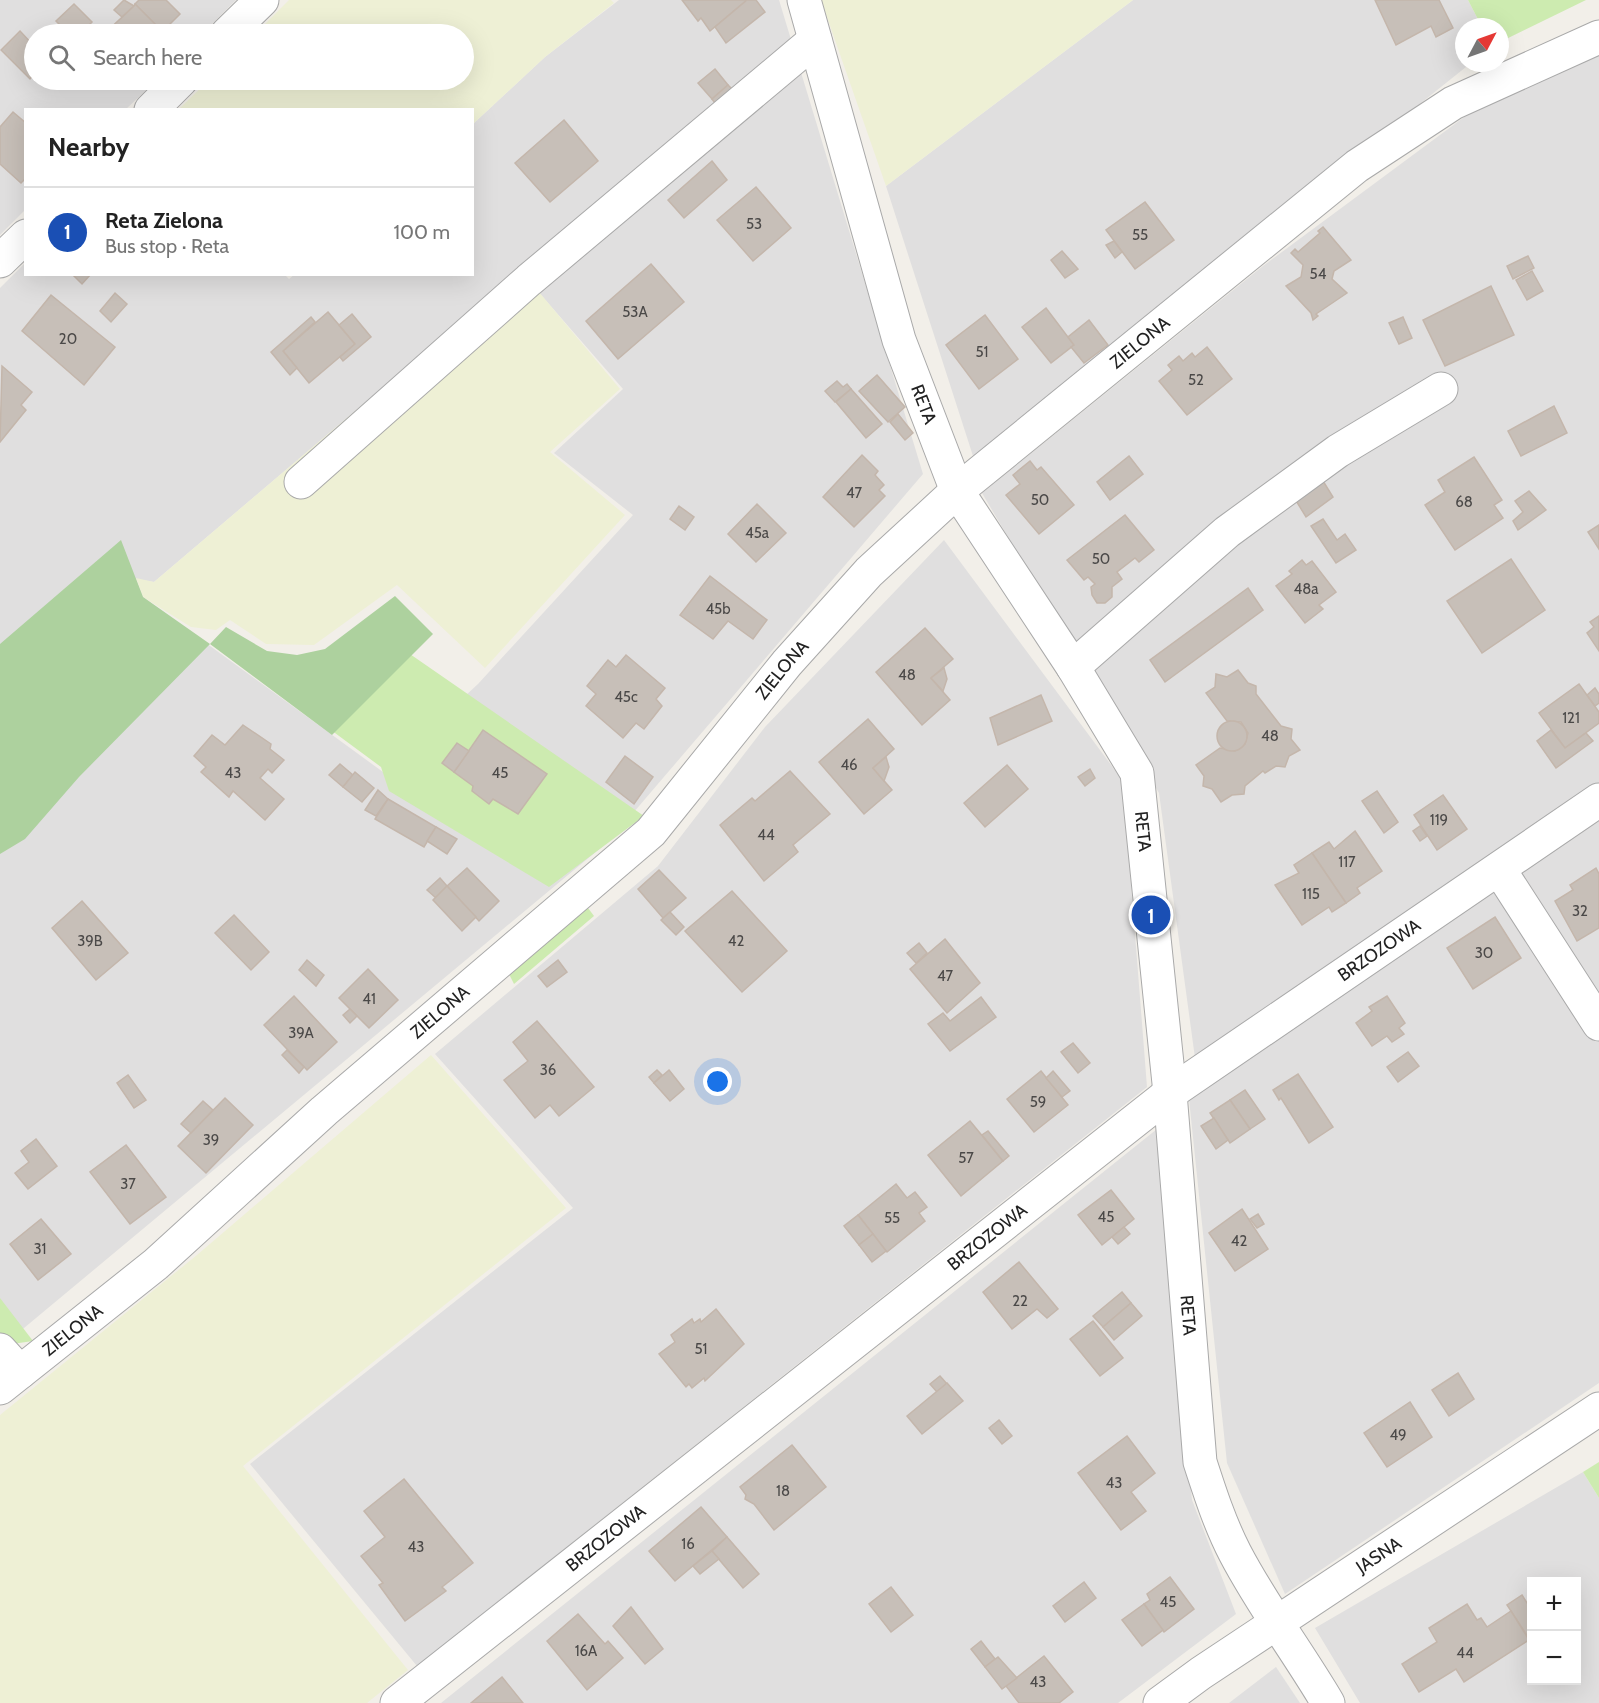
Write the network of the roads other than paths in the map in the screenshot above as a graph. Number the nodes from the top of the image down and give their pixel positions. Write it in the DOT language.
graph roads {
  1 [pos="262,0"];
  2 [pos="804,0"];
  3 [pos="237,24"];
  4 [pos="1599,37"];
  5 [pos="815,40"];
  6 [pos="171,90"];
  7 [pos="153,108"];
  8 [pos="24,238"];
  9 [pos="0,261"];
  10 [pos="1441,389"];
  11 [pos="302,482"];
  12 [pos="957,491"];
  13 [pos="1073,667"];
  14 [pos="1599,800"];
  15 [pos="1499,868"];
  16 [pos="1599,1024"];
  17 [pos="1170,1093"];
  18 [pos="7,1370"];
  19 [pos="1599,1409"];
  20 [pos="1276,1623"];
  21 [pos="397,1703"];
  22 [pos="1160,1703"];
  23 [pos="1328,1703"];
  1 -- 3 [label="street"];
  2 -- 5 [label="street, RETA"];
  4 -- 12 [label="street, ZIELONA"];
  5 -- 11 [label="street"];
  5 -- 12 [label="street, RETA"];
  6 -- 7 [label="street"];
  8 -- 9 [label="street"];
  10 -- 13 [label="street"];
  12 -- 13 [label="street, RETA"];
  12 -- 18 [label="street, ZIELONA"];
  13 -- 17 [label="street, RETA"];
  14 -- 15 [label="street, BRZOZOWA"];
  15 -- 16 [label="street"];
  15 -- 17 [label="street, BRZOZOWA"];
  17 -- 20 [label="street, RETA"];
  17 -- 21 [label="street, BRZOZOWA"];
  19 -- 20 [label="street, JASNA"];
  20 -- 22 [label="street, JASNA"];
  20 -- 23 [label="street, RETA"];
}
